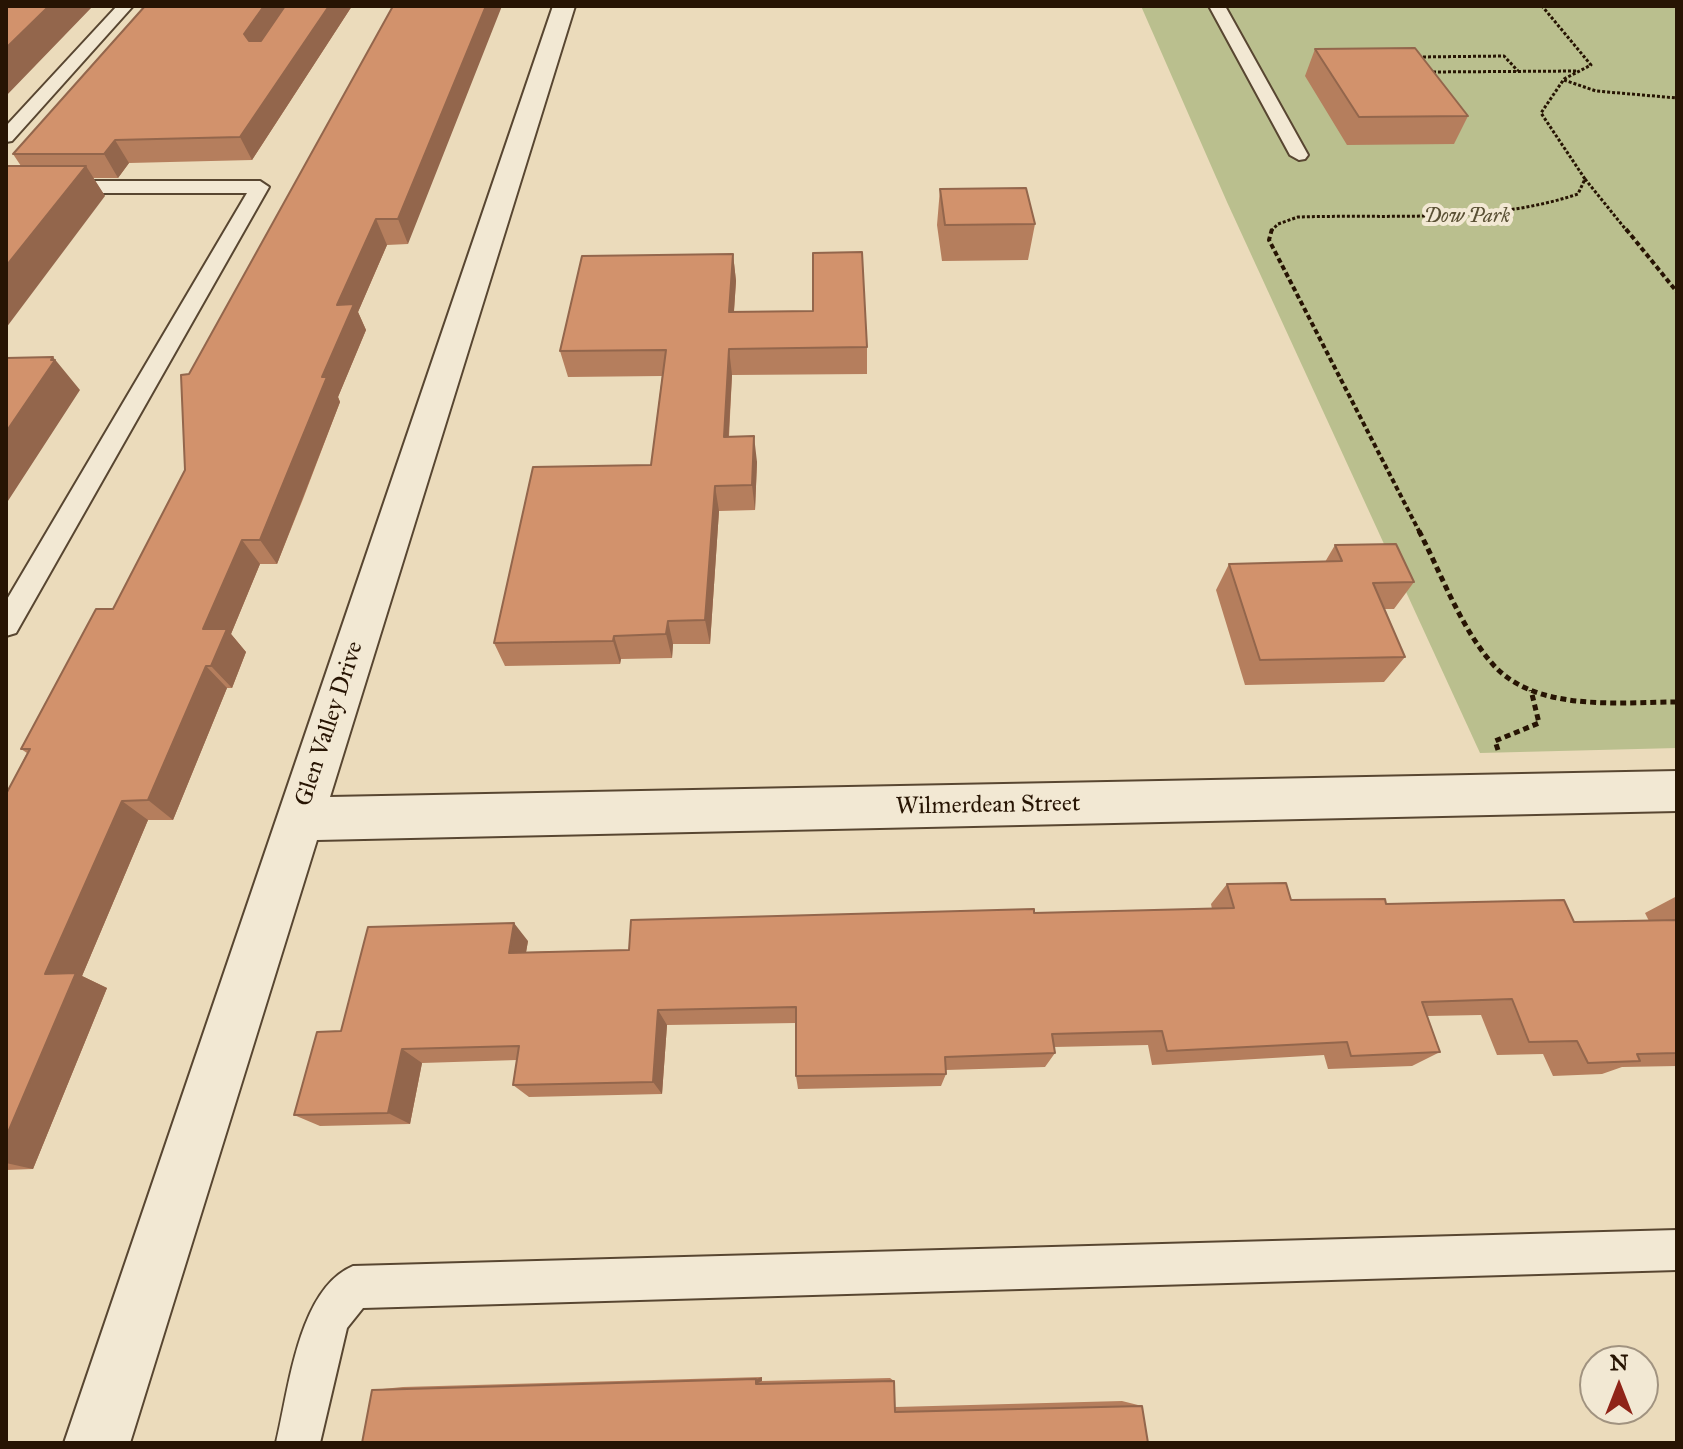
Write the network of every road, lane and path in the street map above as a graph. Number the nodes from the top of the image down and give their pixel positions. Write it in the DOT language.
graph roads {
  1 [pos="125,6"];
  2 [pos="564,6"];
  3 [pos="1217,6"];
  4 [pos="1542,6"];
  5 [pos="1411,57"];
  6 [pos="1581,71"];
  7 [pos="1423,72"];
  8 [pos="1519,72"];
  9 [pos="1564,79"];
  10 [pos="1677,98"];
  11 [pos="6,137"];
  12 [pos="1299,155"];
  13 [pos="1585,179"];
  14 [pos="6,187"];
  15 [pos="1677,292"];
  16 [pos="6,625"];
  17 [pos="1531,690"];
  18 [pos="1677,702"];
  19 [pos="1677,791"];
  20 [pos="1512,796"];
  21 [pos="299,819"];
  22 [pos="1677,1250"];
  23 [pos="97,1443"];
  24 [pos="298,1443"];
  1 -- 11 [label="lane"];
  2 -- 21 [label="street, Glen Valley Drive"];
  3 -- 12 [label="lane"];
  4 -- 6 [label="path"];
  5 -- 8 [label="path"];
  6 -- 8 [label="path"];
  6 -- 9 [label="path"];
  7 -- 8 [label="path"];
  9 -- 10 [label="path"];
  9 -- 13 [label="path"];
  13 -- 15 [label="path"];
  13 -- 17 [label="path"];
  14 -- 16 [label="lane"];
  17 -- 18 [label="path"];
  17 -- 20 [label="path"];
  19 -- 20 [label="street, Wilmerdean Street"];
  20 -- 21 [label="street, Wilmerdean Street"];
  21 -- 23 [label="street, Glen Valley Drive"];
  22 -- 24 [label="lane"];
}
